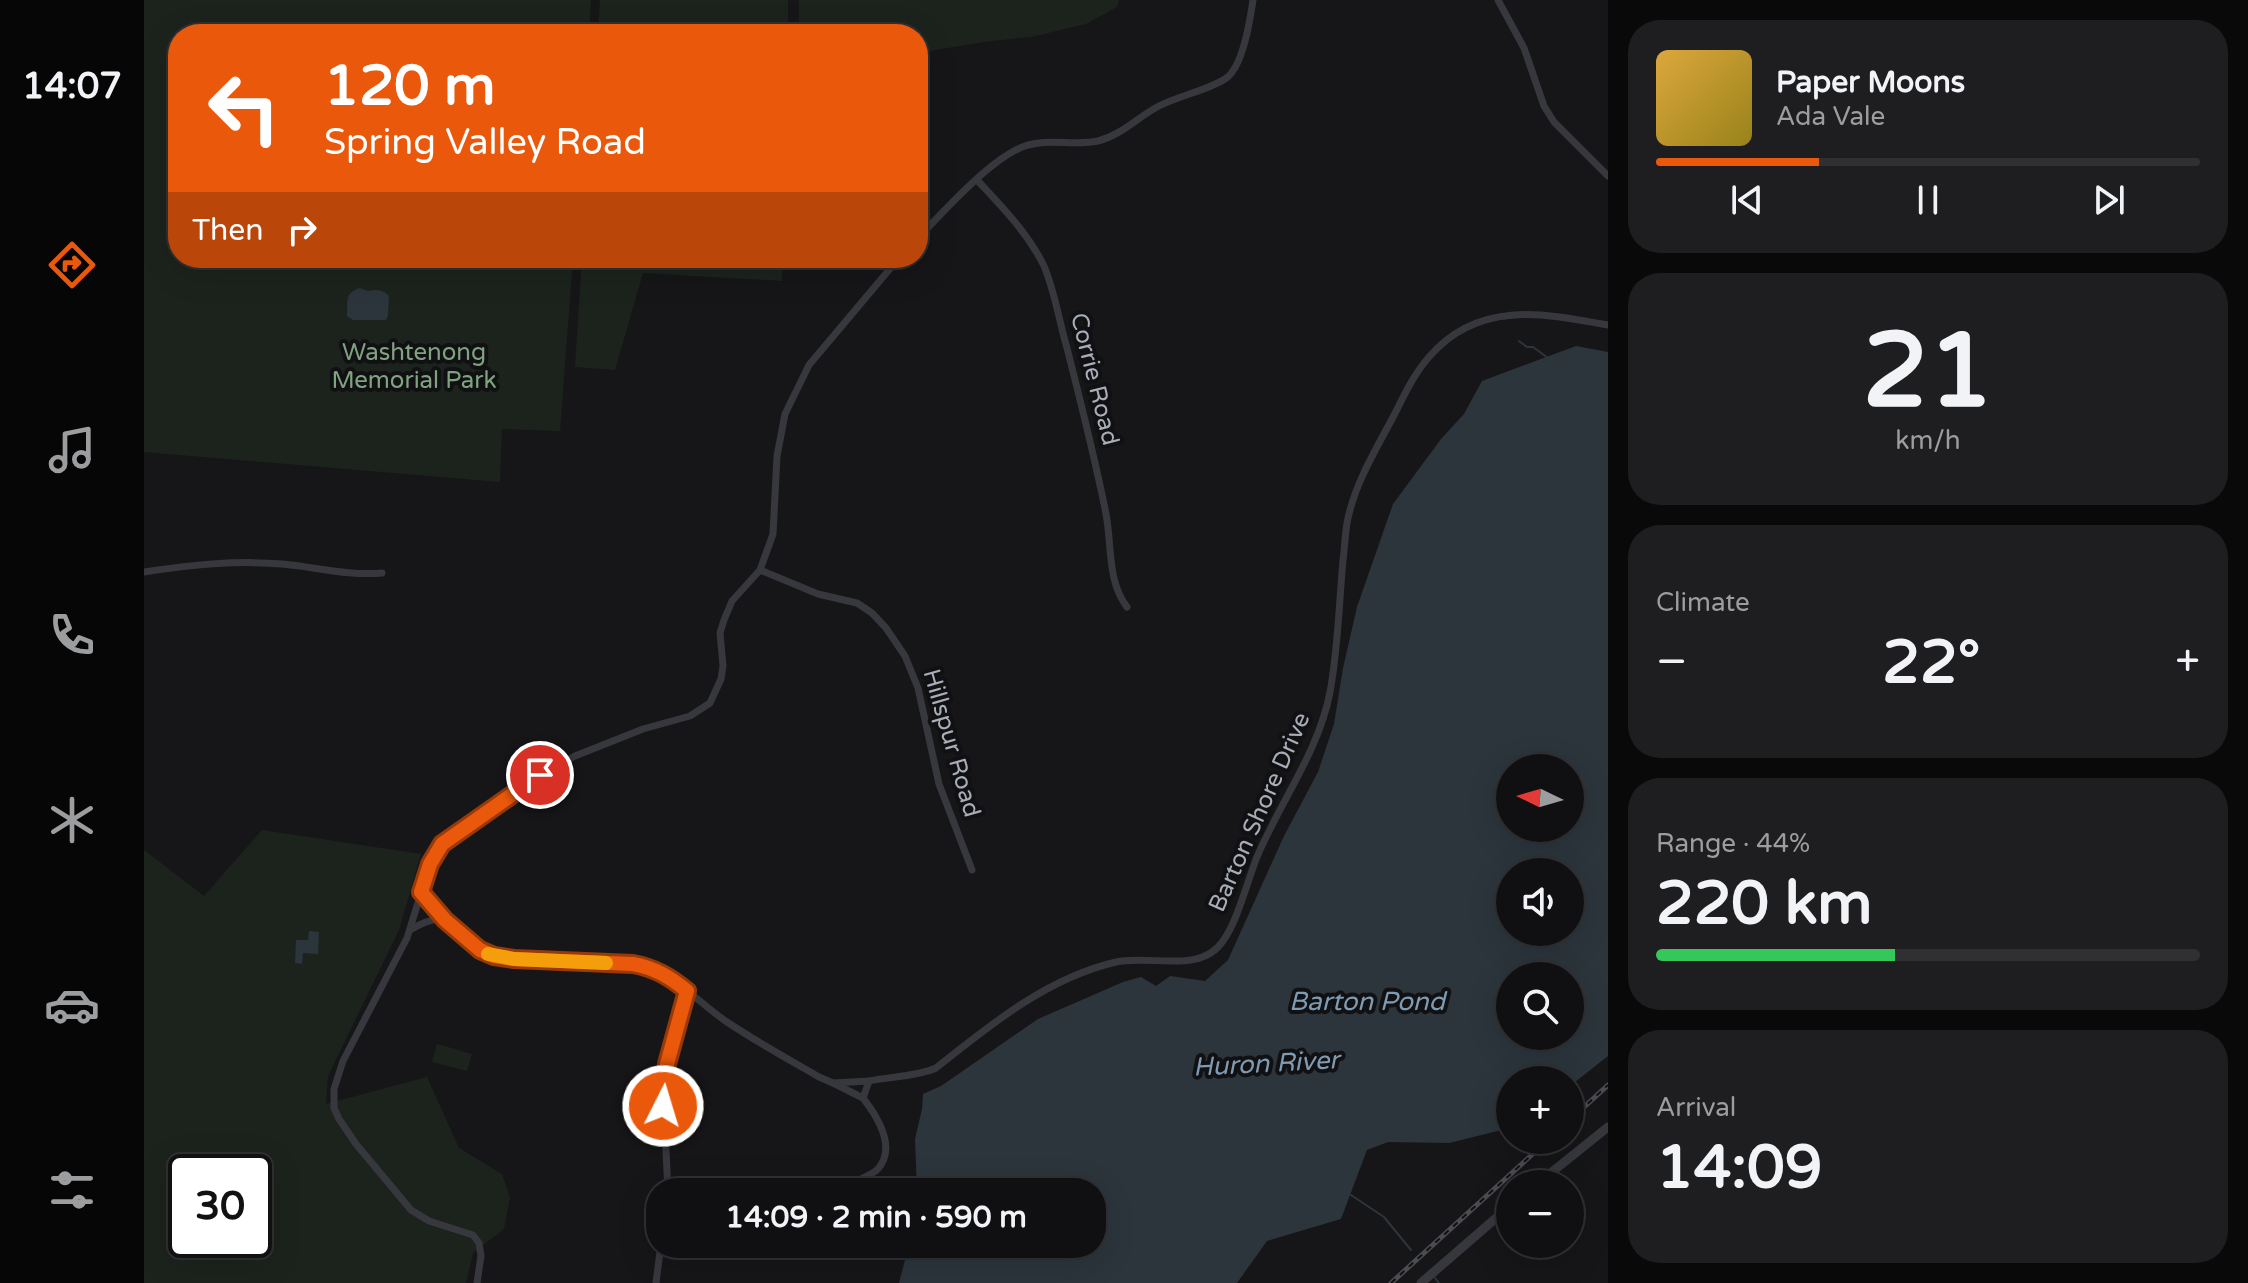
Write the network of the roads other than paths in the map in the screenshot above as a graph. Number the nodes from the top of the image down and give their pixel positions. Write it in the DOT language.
graph roads {
  1 [pos="1253,0"];
  2 [pos="1498,0"];
  3 [pos="1608,176"];
  4 [pos="977,180"];
  5 [pos="928,228"];
  6 [pos="891,268"];
  7 [pos="1608,325"];
  8 [pos="760,570"];
  9 [pos="144,572"];
  10 [pos="382,573"];
  11 [pos="1127,607"];
  12 [pos="972,870"];
  13 [pos="421,892"];
  14 [pos="445,920"];
  15 [pos="410,930"];
  16 [pos="687,991"];
  17 [pos="869,1081"];
  18 [pos="833,1083"];
  19 [pos="863,1098"];
  20 [pos="1608,1127"];
  21 [pos="1554,1170"];
  22 [pos="667,1178"];
  23 [pos="863,1178"];
  24 [pos="1496,1218"];
  25 [pos="659,1258"];
  26 [pos="477,1283"];
  27 [pos="656,1283"];
  28 [pos="1421,1283"];
  1 -- 4 [label="street"];
  2 -- 3 [label="street"];
  4 -- 5 [label="street"];
  4 -- 11 [label="street, Corrie Road"];
  6 -- 8 [label="street"];
  7 -- 17 [label="street, Barton Shore Drive"];
  8 -- 12 [label="street, Hillspur Road"];
  8 -- 13 [label="street"];
  9 -- 10 [label="street"];
  13 -- 14 [label="street"];
  13 -- 15 [label="street"];
  14 -- 15 [label="street"];
  14 -- 16 [label="street"];
  15 -- 26 [label="street"];
  16 -- 18 [label="street"];
  16 -- 22 [label="street"];
  17 -- 18 [label="street, Barton Shore Drive"];
  17 -- 19 [label="street"];
  18 -- 19 [label="street"];
  19 -- 23 [label="street"];
  20 -- 21 [label="street"];
  24 -- 28 [label="street"];
  25 -- 27 [label="street"];
}
